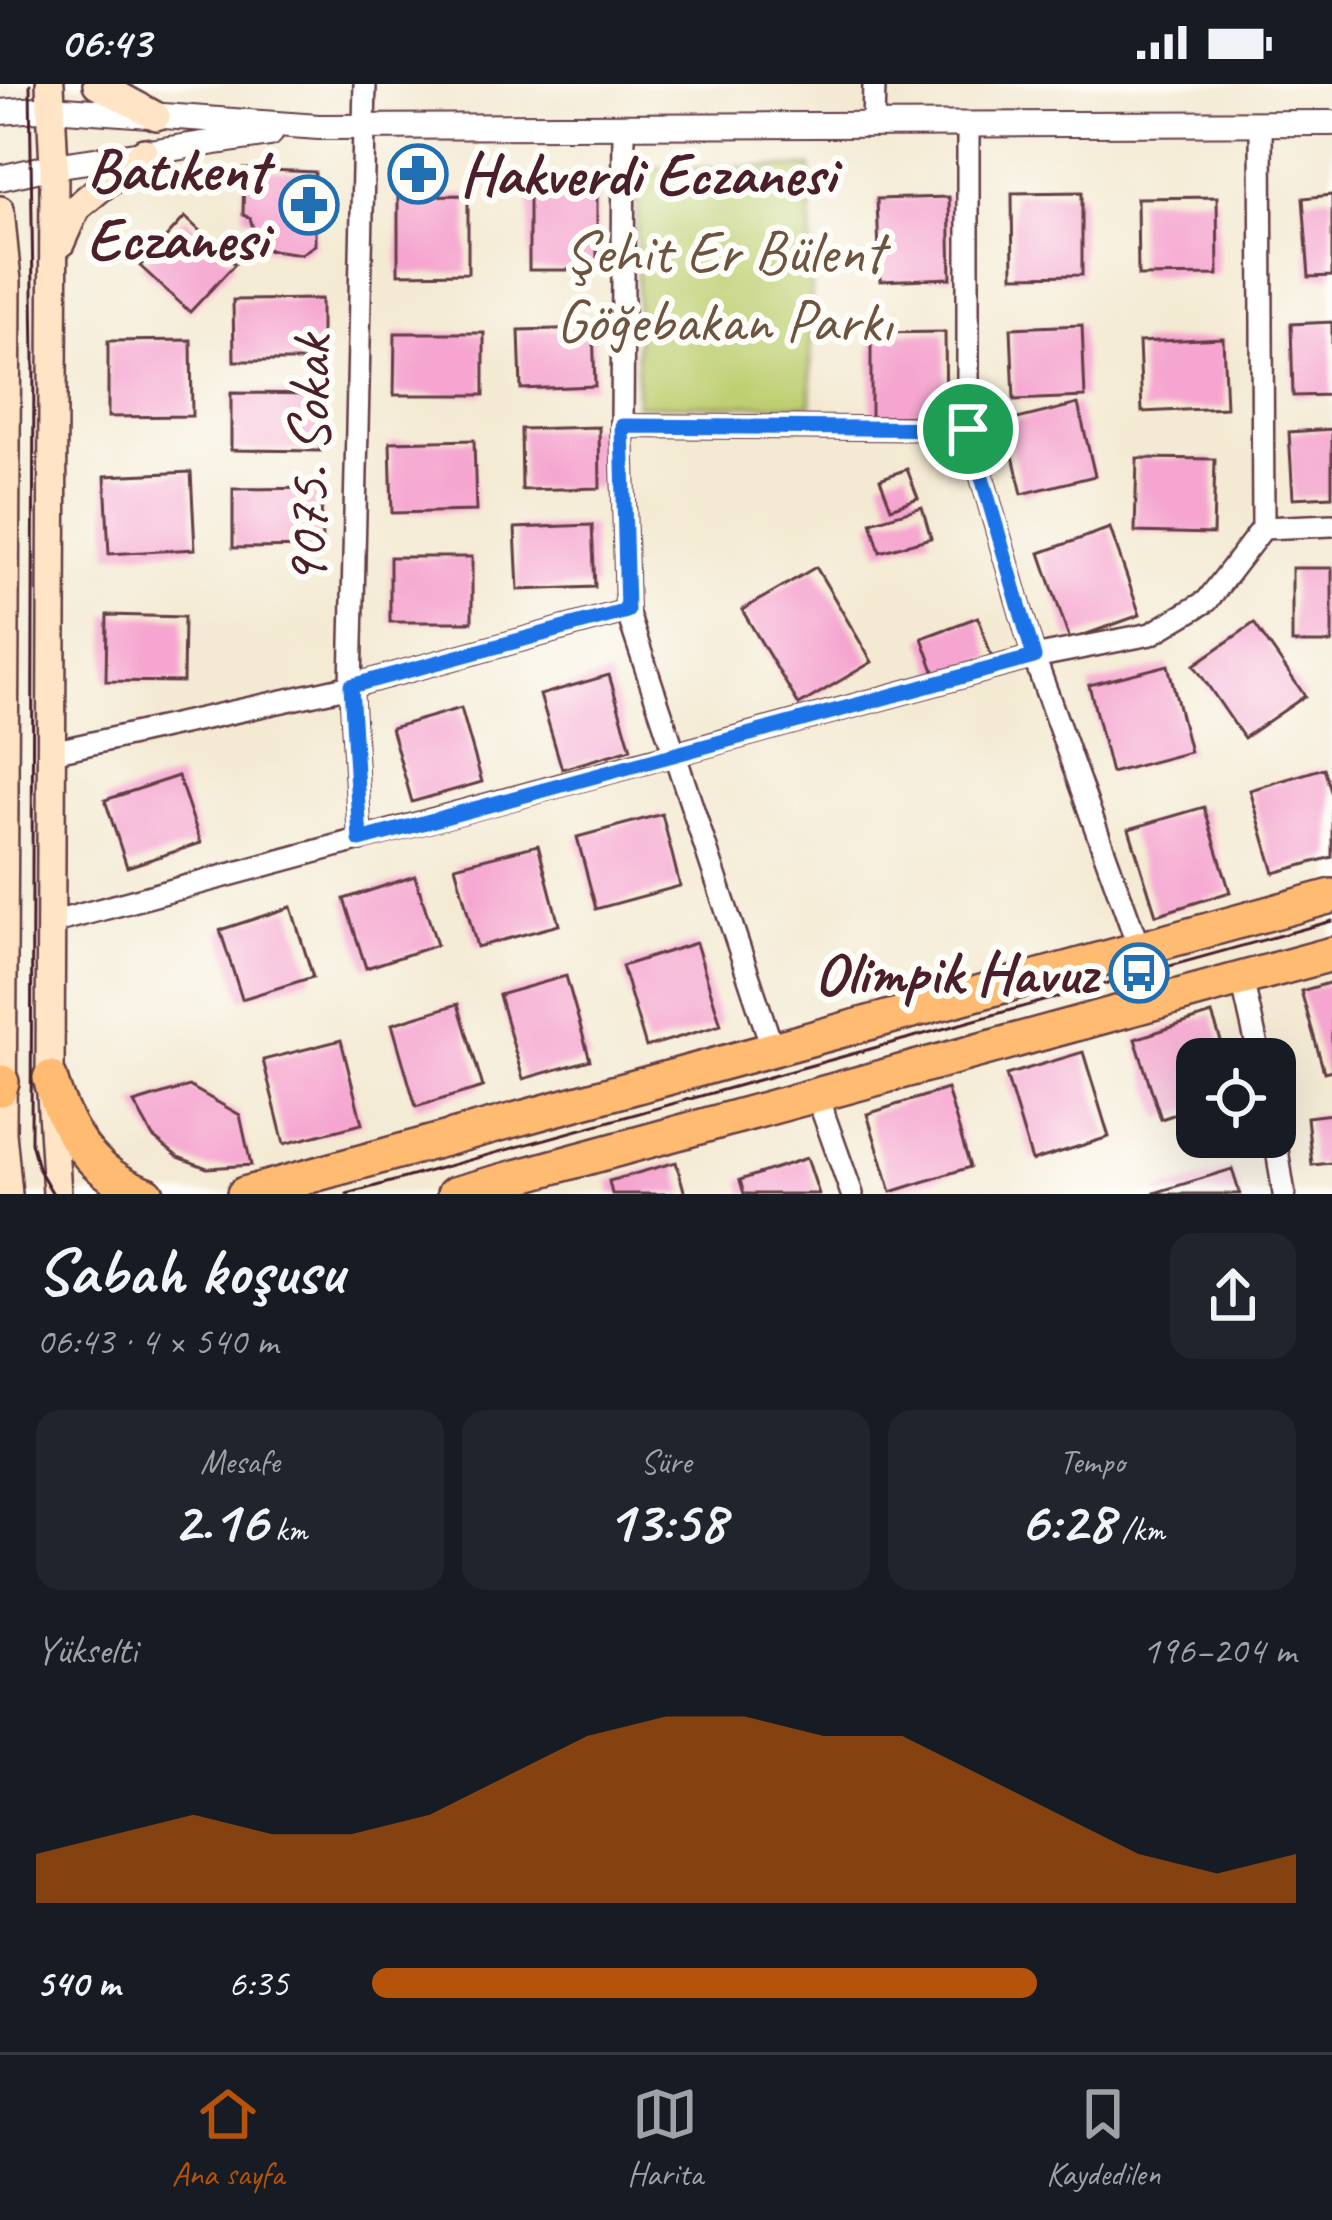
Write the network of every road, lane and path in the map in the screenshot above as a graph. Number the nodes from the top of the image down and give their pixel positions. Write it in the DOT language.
graph roads {
  1 [pos="97,84"];
  2 [pos="365,84"];
  3 [pos="874,84"];
  4 [pos="51,96"];
  5 [pos="0,112"];
  6 [pos="156,116"];
  7 [pos="1332,123"];
  8 [pos="968,124"];
  9 [pos="1261,124"];
  10 [pos="873,125"];
  11 [pos="624,126"];
  12 [pos="319,127"];
  13 [pos="364,127"];
  14 [pos="144,152"];
  15 [pos="54,166"];
  16 [pos="0,178"];
  17 [pos="0,209"];
  18 [pos="54,259"];
  19 [pos="4,276"];
  20 [pos="622,426"];
  21 [pos="968,429"];
  22 [pos="1332,525"];
  23 [pos="1263,528"];
  24 [pos="627,611"];
  25 [pos="1034,657"];
  26 [pos="351,686"];
  27 [pos="52,752"];
  28 [pos="678,755"];
  29 [pos="3,774"];
  30 [pos="360,840"];
  31 [pos="1332,896"];
  32 [pos="51,923"];
  33 [pos="1138,949"];
  34 [pos="1332,954"];
  35 [pos="1242,979"];
  36 [pos="1255,1038"];
  37 [pos="772,1047"];
  38 [pos="50,1078"];
  39 [pos="1,1085"];
  40 [pos="817,1096"];
  41 [pos="1278,1158"];
  42 [pos="8,1194"];
  43 [pos="57,1194"];
  44 [pos="147,1194"];
  45 [pos="244,1194"];
  46 [pos="454,1194"];
  47 [pos="852,1194"];
  48 [pos="1284,1194"];
  1 -- 6 [label="main road"];
  2 -- 13 [label="street, 9075. Sokak"];
  3 -- 10 [label="street"];
  4 -- 5 [label="street"];
  4 -- 6 [label="street"];
  4 -- 15 [label="main road"];
  6 -- 12 [label="street"];
  7 -- 9 [label="street"];
  8 -- 9 [label="street"];
  8 -- 10 [label="street"];
  8 -- 21 [label="street"];
  9 -- 23 [label="street"];
  10 -- 11 [label="street"];
  11 -- 13 [label="street"];
  11 -- 20 [label="street"];
  12 -- 13 [label="street"];
  12 -- 14 [label="street"];
  13 -- 26 [label="street, 9075. Sokak"];
  14 -- 15 [label="street"];
  14 -- 18 [label="main road"];
  15 -- 16 [label="street"];
  15 -- 18 [label="main road"];
  17 -- 19 [label="main road"];
  18 -- 27 [label="main road"];
  19 -- 29 [label="main road"];
  20 -- 21 [label="street"];
  20 -- 24 [label="street"];
  21 -- 25 [label="street"];
  22 -- 23 [label="street"];
  23 -- 25 [label="street"];
  24 -- 26 [label="street"];
  24 -- 28 [label="street"];
  25 -- 28 [label="street"];
  25 -- 33 [label="street"];
  26 -- 27 [label="street"];
  26 -- 30 [label="street, 9075. Sokak"];
  27 -- 32 [label="main road"];
  28 -- 30 [label="street"];
  28 -- 37 [label="street"];
  29 -- 39 [label="main road"];
  30 -- 32 [label="street"];
  31 -- 33 [label="main road"];
  32 -- 38 [label="main road"];
  33 -- 37 [label="main road"];
  34 -- 35 [label="main road"];
  35 -- 36 [label="street"];
  35 -- 40 [label="main road"];
  37 -- 45 [label="main road"];
  38 -- 43 [label="main road"];
  38 -- 44 [label="main road"];
  39 -- 42 [label="main road"];
  40 -- 46 [label="main road"];
  40 -- 47 [label="street"];
  41 -- 48 [label="street"];
}
